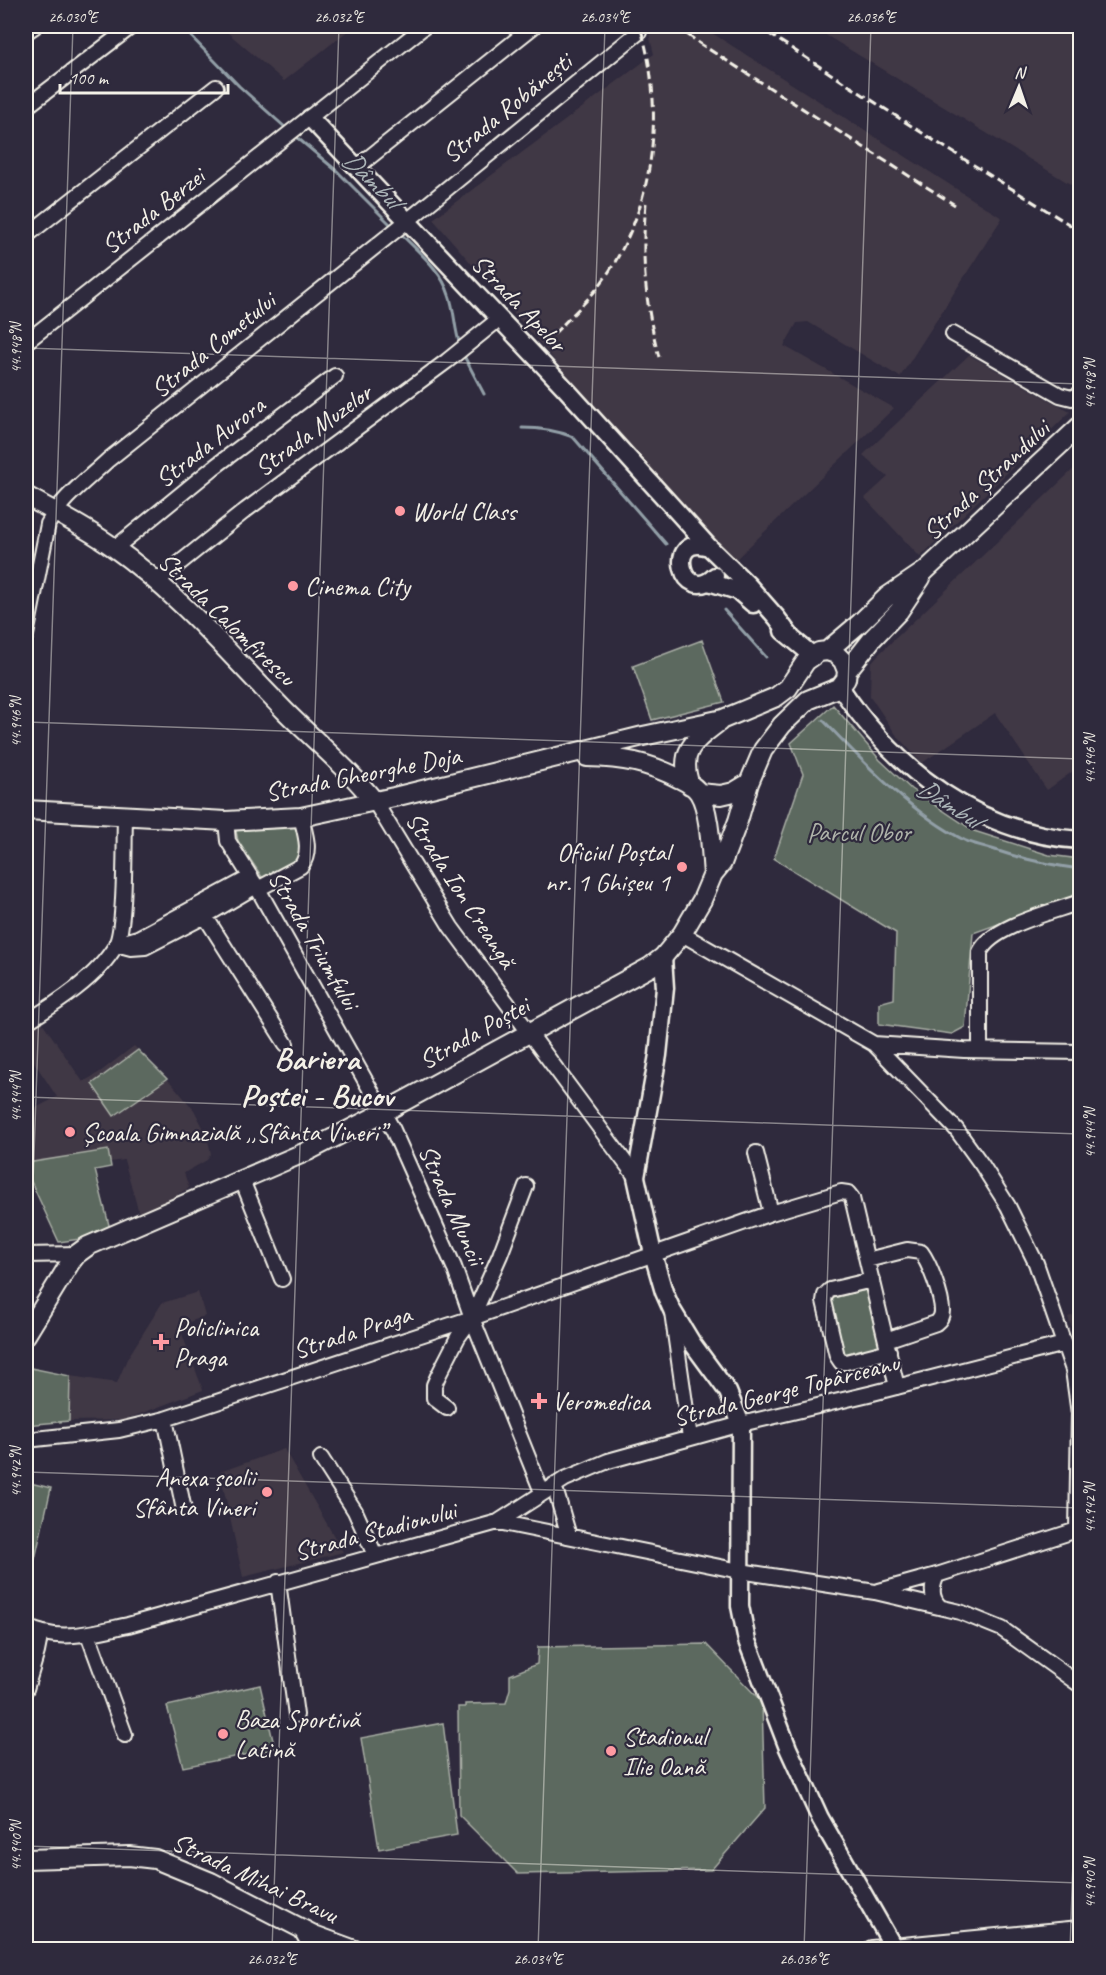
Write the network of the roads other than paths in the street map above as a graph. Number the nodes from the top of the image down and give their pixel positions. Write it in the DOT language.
graph roads {
  1 [pos="35,26"];
  2 [pos="132,26"];
  3 [pos="425,26"];
  4 [pos="534,26"];
  5 [pos="26,32"];
  6 [pos="639,32"];
  7 [pos="216,87"];
  8 [pos="26,107"];
  9 [pos="306,122"];
  10 [pos="356,168"];
  11 [pos="397,229"];
  12 [pos="26,236"];
  13 [pos="499,319"];
  14 [pos="953,334"];
  15 [pos="26,342"];
  16 [pos="336,376"];
  17 [pos="1080,394"];
  18 [pos="1080,426"];
  19 [pos="26,496"];
  20 [pos="54,512"];
  21 [pos="115,548"];
  22 [pos="707,549"];
  23 [pos="925,571"];
  24 [pos="156,582"];
  25 [pos="709,582"];
  26 [pos="26,635"];
  27 [pos="791,637"];
  28 [pos="820,653"];
  29 [pos="844,679"];
  30 [pos="723,719"];
  31 [pos="564,756"];
  32 [pos="749,783"];
  33 [pos="695,789"];
  34 [pos="375,802"];
  35 [pos="26,810"];
  36 [pos="301,816"];
  37 [pos="125,817"];
  38 [pos="226,821"];
  39 [pos="1080,840"];
  40 [pos="713,874"];
  41 [pos="255,884"];
  42 [pos="1080,902"];
  43 [pos="205,916"];
  44 [pos="682,934"];
  45 [pos="116,944"];
  46 [pos="663,957"];
  47 [pos="26,1022"];
  48 [pos="528,1032"];
  49 [pos="286,1044"];
  50 [pos="874,1044"];
  51 [pos="980,1050"];
  52 [pos="1080,1053"];
  53 [pos="384,1112"];
  54 [pos="756,1153"];
  55 [pos="636,1177"];
  56 [pos="242,1180"];
  57 [pos="526,1186"];
  58 [pos="771,1213"];
  59 [pos="77,1254"];
  60 [pos="653,1254"];
  61 [pos="26,1255"];
  62 [pos="867,1260"];
  63 [pos="282,1279"];
  64 [pos="872,1280"];
  65 [pos="672,1310"];
  66 [pos="472,1318"];
  67 [pos="26,1335"];
  68 [pos="1064,1344"];
  69 [pos="887,1346"];
  70 [pos="897,1387"];
  71 [pos="447,1408"];
  72 [pos="165,1419"];
  73 [pos="741,1424"];
  74 [pos="690,1438"];
  75 [pos="26,1440"];
  76 [pos="321,1458"];
  77 [pos="548,1488"];
  78 [pos="184,1510"];
  79 [pos="498,1522"];
  80 [pos="1079,1529"];
  81 [pos="569,1536"];
  82 [pos="375,1555"];
  83 [pos="740,1571"];
  84 [pos="937,1575"];
  85 [pos="278,1582"];
  86 [pos="875,1592"];
  87 [pos="939,1606"];
  88 [pos="30,1629"];
  89 [pos="88,1634"];
  90 [pos="1080,1685"];
  91 [pos="26,1689"];
  92 [pos="296,1715"];
  93 [pos="125,1736"];
  94 [pos="26,1859"];
  95 [pos="299,1927"];
  96 [pos="1080,1930"];
  97 [pos="964,1945"];
  98 [pos="894,1948"];
  99 [pos="312,1950"];
  100 [pos="355,1950"];
  101 [pos="872,1950"];
  1 -- 5 [label="street"];
  2 -- 8 [label="street"];
  3 -- 9 [label="street, Strada Berzei"];
  4 -- 10 [label="street"];
  6 -- 11 [label="street, Strada Robănești"];
  7 -- 12 [label="street"];
  9 -- 10 [label="street, Strada Apelor"];
  9 -- 15 [label="street, Strada Berzei"];
  10 -- 11 [label="street, Strada Apelor"];
  11 -- 13 [label="street, Strada Apelor"];
  11 -- 20 [label="street, Strada Cometului"];
  13 -- 22 [label="street, Strada Apelor"];
  13 -- 24 [label="street, Strada Muzelor"];
  14 -- 17 [label="street"];
  16 -- 21 [label="street, Strada Aurora"];
  18 -- 23 [label="main road, Strada Ștrandului"];
  19 -- 20 [label="main road, Strada Calomfirescu"];
  20 -- 21 [label="main road, Strada Calomfirescu"];
  20 -- 26 [label="street"];
  21 -- 24 [label="main road, Strada Calomfirescu"];
  22 -- 25 [label="street"];
  22 -- 25 [label="street"];
  22 -- 27 [label="street"];
  23 -- 28 [label="main road, Strada Ștrandului"];
  23 -- 29 [label="main road, Strada Ștrandului"];
  24 -- 34 [label="main road, Strada Calomfirescu"];
  25 -- 27 [label="street"];
  27 -- 28 [label="street"];
  28 -- 29 [label="main road"];
  28 -- 30 [label="main road, Strada Gheorghe Doja"];
  29 -- 32 [label="main road, Strada Poștei"];
  29 -- 39 [label="street"];
  30 -- 31 [label="main road, Strada Gheorghe Doja"];
  30 -- 33 [label="main road, Strada Gheorghe Doja"];
  31 -- 33 [label="main road, Strada Gheorghe Doja"];
  31 -- 34 [label="main road, Strada Gheorghe Doja"];
  32 -- 33 [label="main road"];
  32 -- 40 [label="main road, Strada Poștei"];
  33 -- 40 [label="main road, Strada Poștei"];
  34 -- 36 [label="main road, Strada Gheorghe Doja"];
  34 -- 48 [label="street, Strada Ion Creangă"];
  35 -- 37 [label="main road, Strada Gheorghe Doja"];
  36 -- 38 [label="main road, Strada Gheorghe Doja"];
  36 -- 41 [label="street"];
  37 -- 38 [label="main road, Strada Gheorghe Doja"];
  37 -- 45 [label="street"];
  38 -- 41 [label="street, Strada Triumfului"];
  40 -- 44 [label="main road, Strada Poștei"];
  41 -- 43 [label="street"];
  41 -- 45 [label="street"];
  41 -- 53 [label="street, Strada Triumfului"];
  42 -- 51 [label="street"];
  43 -- 45 [label="street"];
  43 -- 49 [label="street"];
  44 -- 46 [label="main road, Strada Poștei"];
  44 -- 50 [label="street"];
  45 -- 47 [label="street"];
  46 -- 48 [label="main road, Strada Poștei"];
  46 -- 55 [label="street"];
  48 -- 53 [label="main road, Strada Poștei"];
  48 -- 55 [label="street, Strada Ion Creangă"];
  50 -- 51 [label="street"];
  50 -- 68 [label="street"];
  51 -- 52 [label="street"];
  53 -- 56 [label="main road, Strada Poștei"];
  53 -- 66 [label="street, Strada Muncii"];
  54 -- 58 [label="street"];
  55 -- 60 [label="street"];
  56 -- 59 [label="main road, Strada Poștei"];
  56 -- 63 [label="street"];
  57 -- 66 [label="street"];
  58 -- 60 [label="street, Strada Praga"];
  58 -- 62 [label="street, Strada Praga"];
  59 -- 61 [label="street"];
  59 -- 67 [label="main road, Strada Poștei"];
  60 -- 65 [label="street"];
  60 -- 66 [label="street, Strada Praga"];
  62 -- 64 [label="street"];
  62 -- 69 [label="street"];
  64 -- 69 [label="street"];
  64 -- 69 [label="street"];
  65 -- 73 [label="street"];
  65 -- 74 [label="street"];
  66 -- 71 [label="street"];
  66 -- 72 [label="street, Strada Praga"];
  66 -- 77 [label="street, Strada Muncii"];
  68 -- 70 [label="street, Strada George Topârceanu"];
  68 -- 80 [label="street"];
  69 -- 70 [label="street"];
  70 -- 73 [label="street, Strada George Topârceanu"];
  72 -- 75 [label="street, Strada Praga"];
  72 -- 78 [label="street"];
  73 -- 74 [label="street, Strada George Topârceanu"];
  73 -- 83 [label="street"];
  74 -- 77 [label="street, Strada George Topârceanu"];
  76 -- 82 [label="street"];
  77 -- 79 [label="street, Strada George Topârceanu"];
  77 -- 81 [label="street, Strada Muncii"];
  79 -- 81 [label="street, Strada Stadionului"];
  79 -- 82 [label="street, Strada Stadionului"];
  80 -- 84 [label="street"];
  81 -- 83 [label="street, Strada Stadionului"];
  82 -- 85 [label="street, Strada Stadionului"];
  83 -- 86 [label="street, Strada Stadionului"];
  83 -- 98 [label="street"];
  84 -- 86 [label="street"];
  84 -- 87 [label="street"];
  85 -- 89 [label="street, Strada Stadionului"];
  85 -- 92 [label="street"];
  86 -- 87 [label="street, Strada Stadionului"];
  87 -- 90 [label="street, Strada Stadionului"];
  88 -- 89 [label="street, Strada Stadionului"];
  88 -- 91 [label="street"];
  89 -- 93 [label="street"];
  94 -- 95 [label="main road, Strada Mihai Bravu"];
  95 -- 99 [label="street"];
  95 -- 100 [label="main road, Strada Mihai Bravu"];
  96 -- 97 [label="main road"];
  97 -- 98 [label="main road"];
  98 -- 101 [label="main road"];
}
